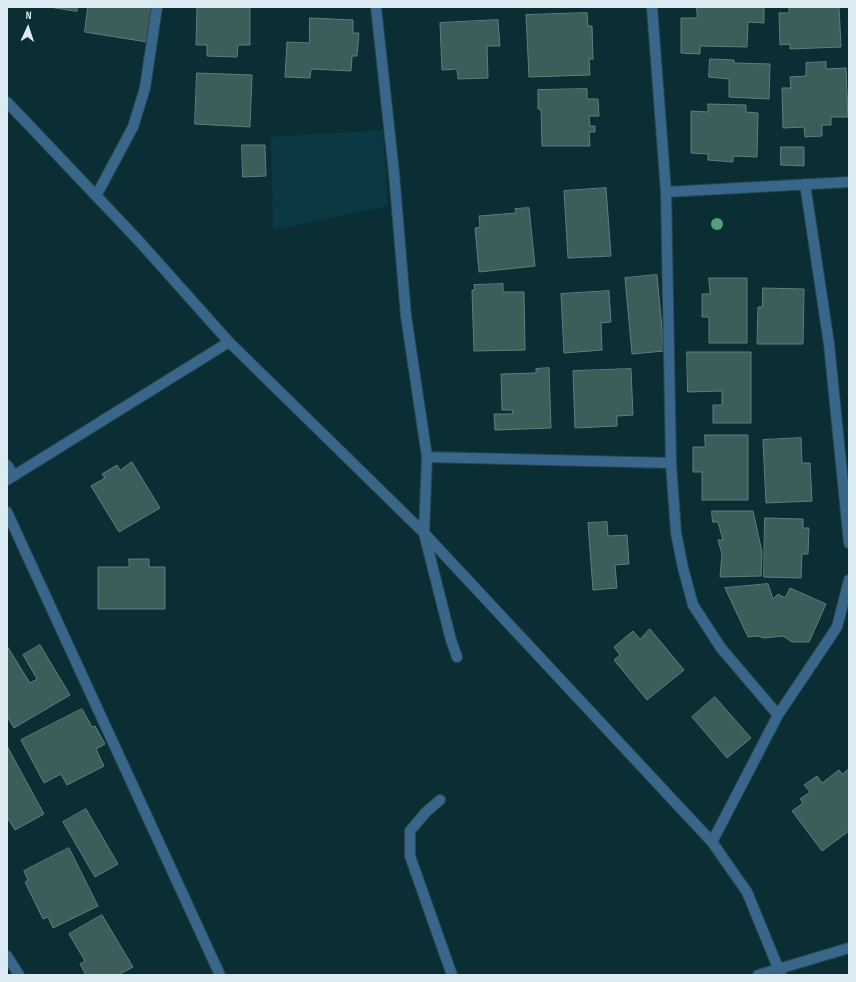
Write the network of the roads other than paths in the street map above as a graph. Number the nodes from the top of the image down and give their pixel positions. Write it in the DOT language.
graph roads {
  1 [pos="157,7"];
  2 [pos="376,7"];
  3 [pos="652,7"];
  4 [pos="8,104"];
  5 [pos="849,182"];
  6 [pos="805,184"];
  7 [pos="666,192"];
  8 [pos="96,196"];
  9 [pos="229,342"];
  10 [pos="427,457"];
  11 [pos="671,463"];
  12 [pos="7,465"];
  13 [pos="10,478"];
  14 [pos="7,512"];
  15 [pos="424,533"];
  16 [pos="849,543"];
  17 [pos="849,580"];
  18 [pos="457,657"];
  19 [pos="778,715"];
  20 [pos="440,800"];
  21 [pos="712,842"];
  22 [pos="849,948"];
  23 [pos="7,956"];
  24 [pos="780,972"];
  25 [pos="19,975"];
  26 [pos="220,975"];
  27 [pos="452,975"];
  28 [pos="758,975"];
  1 -- 8 [label="street"];
  2 -- 10 [label="street"];
  3 -- 7 [label="street"];
  4 -- 8 [label="street"];
  5 -- 6 [label="street"];
  6 -- 7 [label="street"];
  6 -- 16 [label="street"];
  7 -- 11 [label="street"];
  8 -- 9 [label="street"];
  9 -- 13 [label="street"];
  9 -- 15 [label="street"];
  10 -- 11 [label="street"];
  10 -- 15 [label="street"];
  11 -- 19 [label="street"];
  12 -- 13 [label="street"];
  14 -- 26 [label="street"];
  15 -- 18 [label="street"];
  15 -- 21 [label="street"];
  17 -- 19 [label="street"];
  19 -- 21 [label="street"];
  20 -- 27 [label="street"];
  21 -- 24 [label="street"];
  22 -- 24 [label="street"];
  23 -- 25 [label="street"];
  24 -- 28 [label="street"];
}
